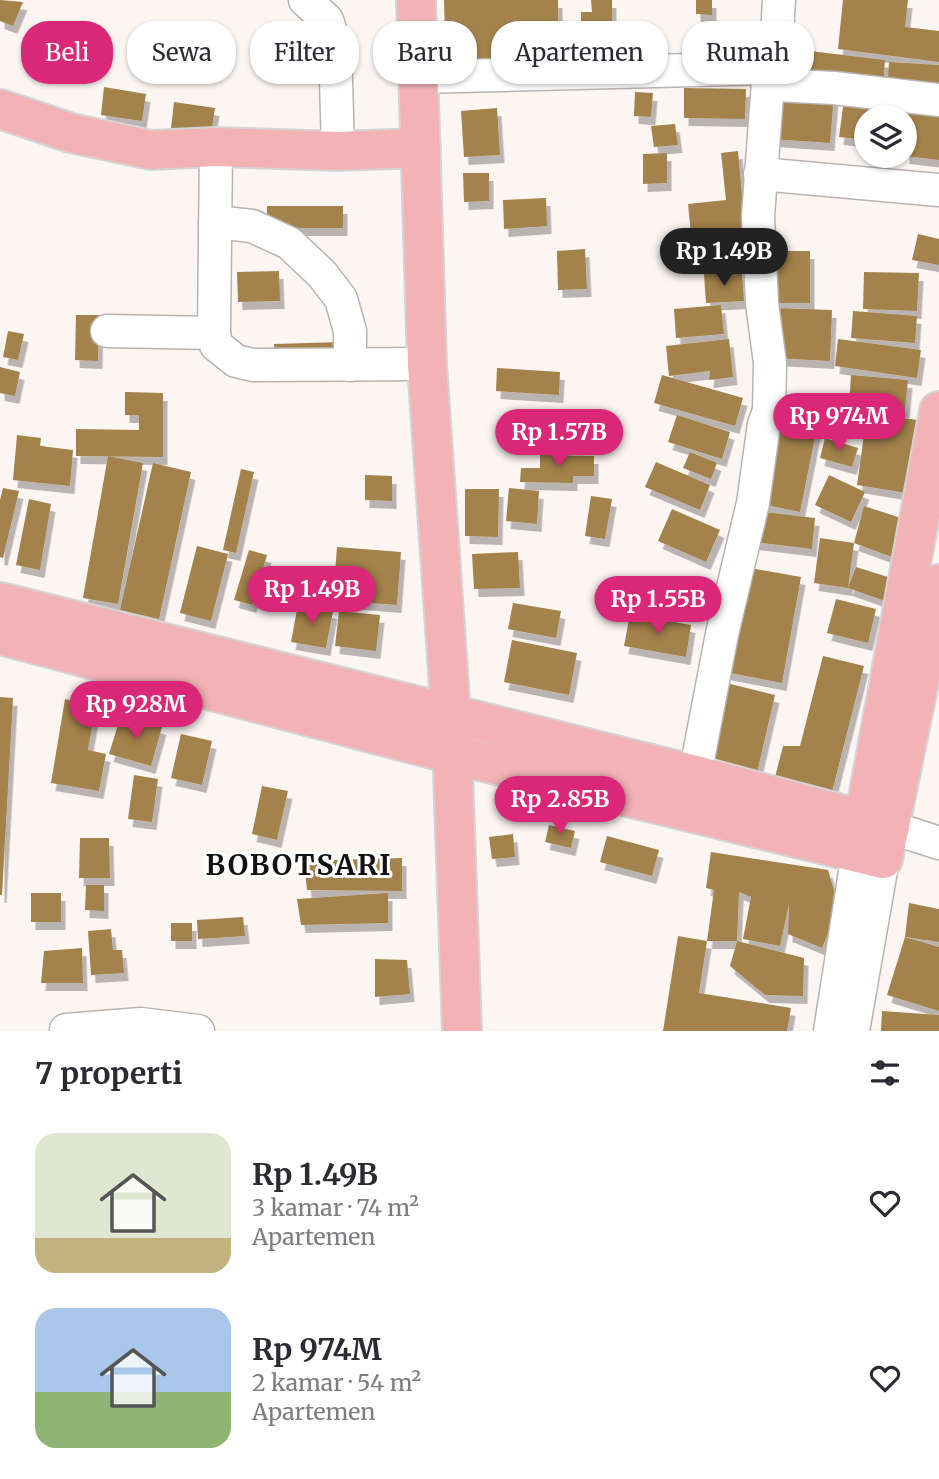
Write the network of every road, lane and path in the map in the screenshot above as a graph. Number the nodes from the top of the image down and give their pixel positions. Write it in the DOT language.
graph roads {
  1 [pos="305,0"];
  2 [pos="416,0"];
  3 [pos="779,0"];
  4 [pos="417,21"];
  5 [pos="777,21"];
  6 [pos="682,76"];
  7 [pos="477,77"];
  8 [pos="419,84"];
  9 [pos="771,84"];
  10 [pos="813,84"];
  11 [pos="939,100"];
  12 [pos="0,109"];
  13 [pos="216,147"];
  14 [pos="421,148"];
  15 [pos="338,151"];
  16 [pos="760,174"];
  17 [pos="939,190"];
  18 [pos="215,222"];
  19 [pos="107,331"];
  20 [pos="214,333"];
  21 [pos="427,364"];
  22 [pos="349,365"];
  23 [pos="939,411"];
  24 [pos="939,583"];
  25 [pos="0,602"];
  26 [pos="922,632"];
  27 [pos="0,635"];
  28 [pos="451,716"];
  29 [pos="451,754"];
  30 [pos="695,775"];
  31 [pos="874,840"];
  32 [pos="939,844"];
  33 [pos="66,1030"];
  34 [pos="198,1031"];
  35 [pos="463,1031"];
  36 [pos="830,1031"];
  37 [pos="853,1031"];
  1 -- 15 [label="street"];
  2 -- 4 [label="main road"];
  3 -- 5 [label="street"];
  6 -- 7 [label="street"];
  8 -- 14 [label="main road"];
  9 -- 16 [label="street"];
  10 -- 11 [label="street"];
  12 -- 13 [label="main road"];
  13 -- 15 [label="main road"];
  13 -- 18 [label="street"];
  14 -- 15 [label="main road"];
  14 -- 21 [label="main road"];
  16 -- 17 [label="street"];
  16 -- 30 [label="street"];
  18 -- 20 [label="street"];
  18 -- 22 [label="street"];
  19 -- 20 [label="street"];
  20 -- 22 [label="street"];
  21 -- 22 [label="street"];
  21 -- 28 [label="main road"];
  23 -- 26 [label="main road"];
  24 -- 26 [label="main road"];
  25 -- 28 [label="main road"];
  26 -- 31 [label="main road"];
  27 -- 29 [label="main road"];
  28 -- 29 [label="main road"];
  28 -- 30 [label="main road"];
  29 -- 31 [label="main road"];
  29 -- 35 [label="main road"];
  30 -- 31 [label="main road"];
  31 -- 32 [label="street"];
  31 -- 36 [label="street"];
  31 -- 37 [label="street"];
  33 -- 34 [label="street"];
}
